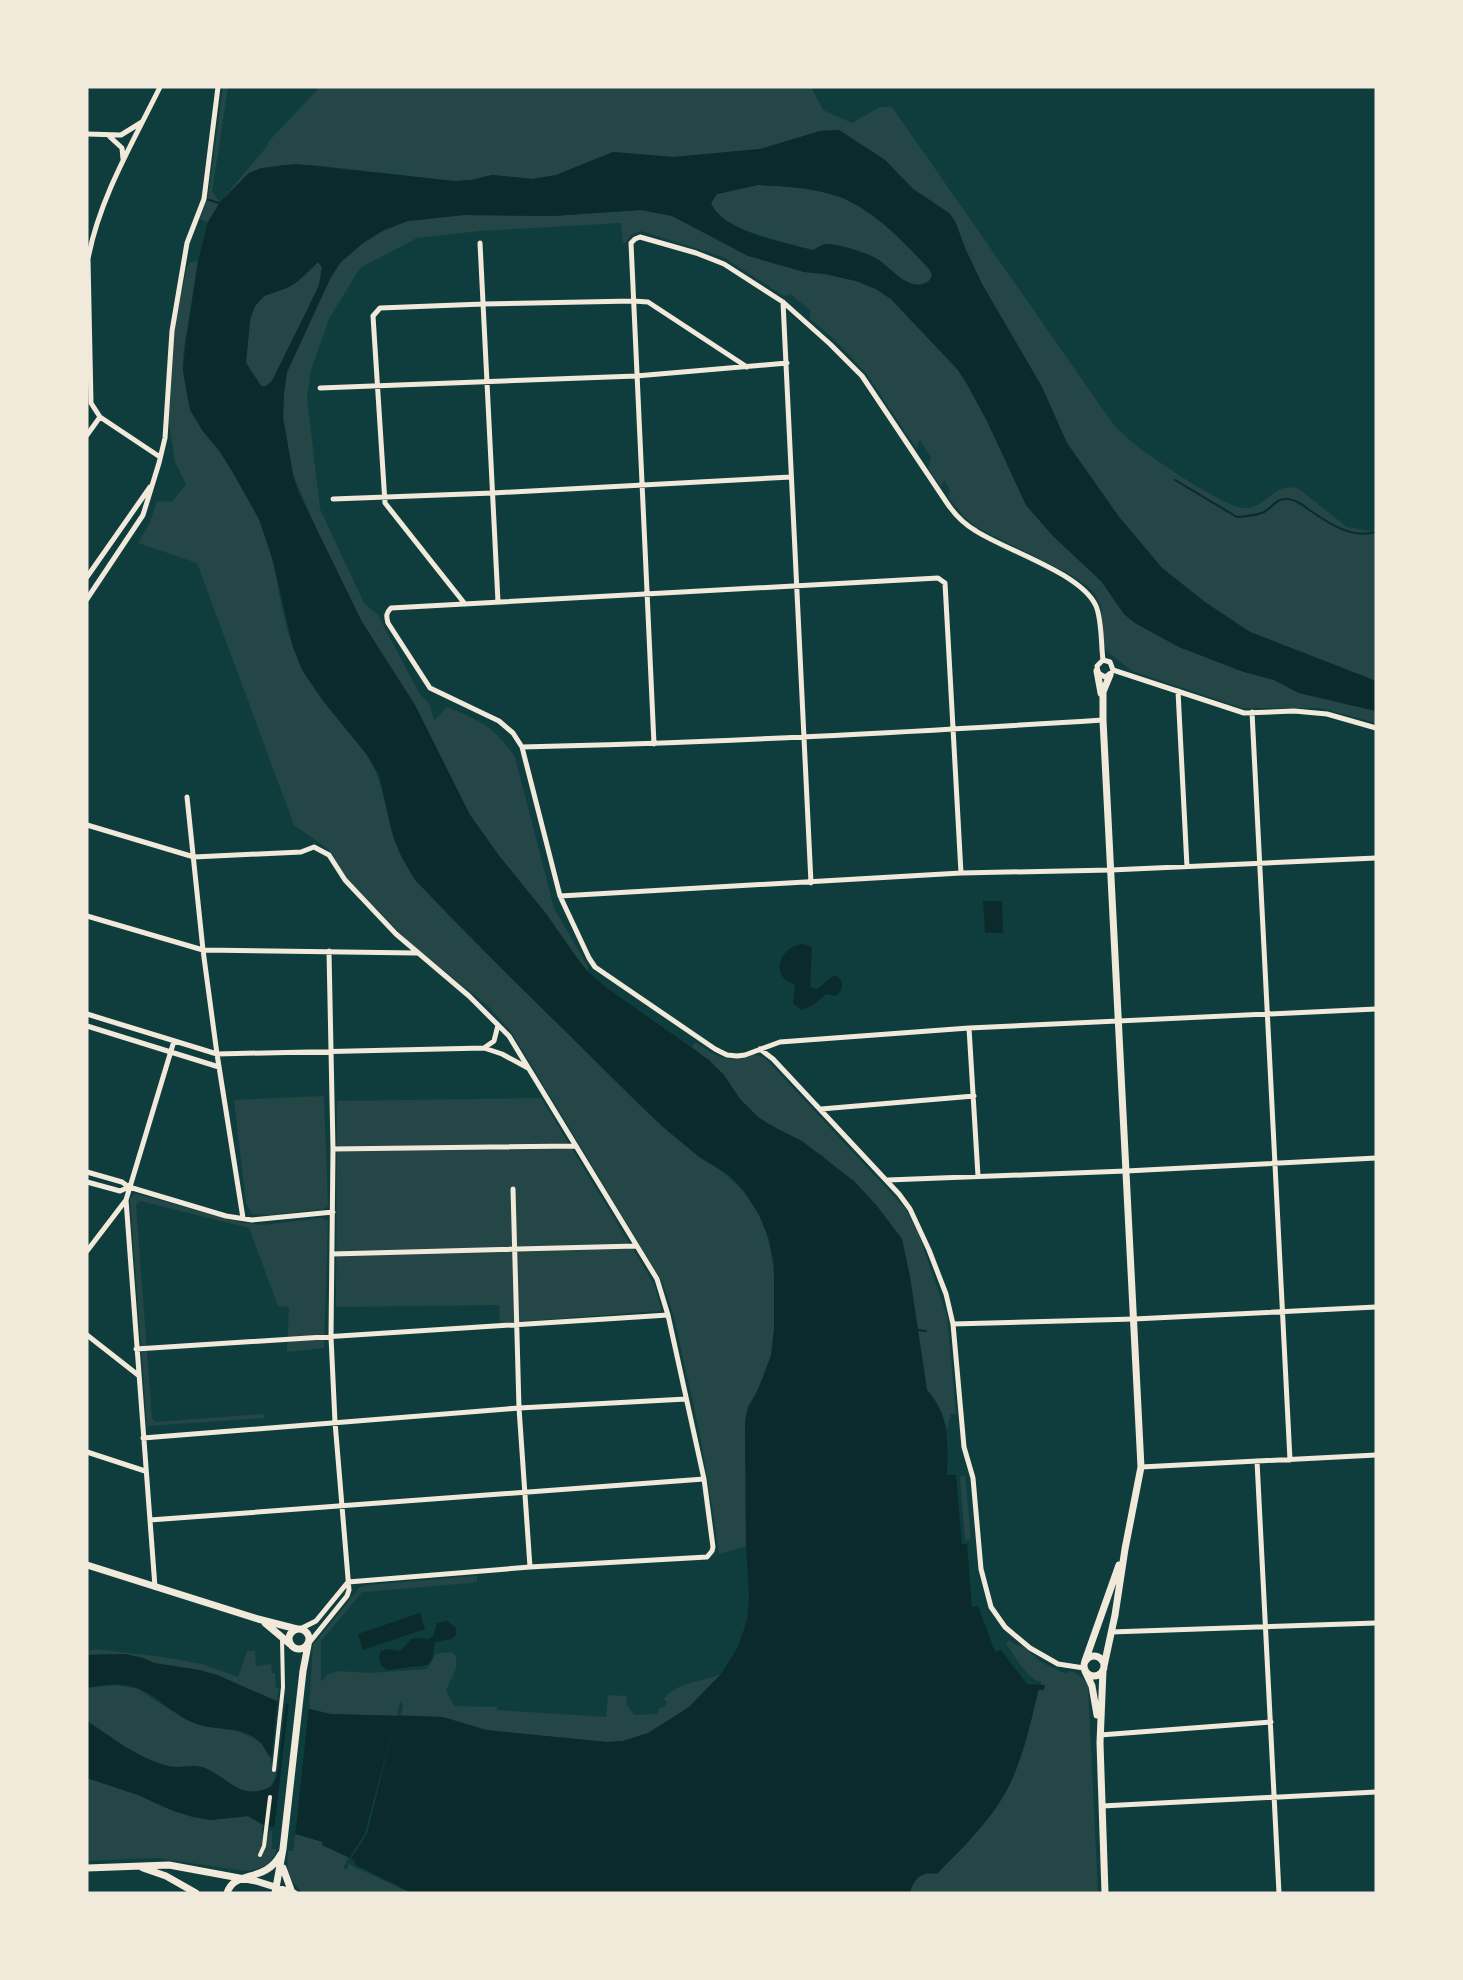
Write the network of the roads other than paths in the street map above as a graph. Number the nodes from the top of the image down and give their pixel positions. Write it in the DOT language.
graph roads {
  1 [pos="160,87"];
  2 [pos="218,87"];
  3 [pos="143,121"];
  4 [pos="87,134"];
  5 [pos="109,136"];
  6 [pos="123,164"];
  7 [pos="480,243"];
  8 [pos="633,300"];
  9 [pos="783,302"];
  10 [pos="483,304"];
  11 [pos="88,332"];
  12 [pos="787,363"];
  13 [pos="747,367"];
  14 [pos="636,376"];
  15 [pos="487,381"];
  16 [pos="377,386"];
  17 [pos="320,388"];
  18 [pos="91,403"];
  19 [pos="87,409"];
  20 [pos="100,417"];
  21 [pos="87,435"];
  22 [pos="160,457"];
  23 [pos="791,477"];
  24 [pos="153,483"];
  25 [pos="642,485"];
  26 [pos="493,493"];
  27 [pos="385,497"];
  28 [pos="333,499"];
  29 [pos="87,577"];
  30 [pos="796,586"];
  31 [pos="648,595"];
  32 [pos="87,599"];
  33 [pos="498,602"];
  34 [pos="465,604"];
  35 [pos="1103,660"];
  36 [pos="1097,671"];
  37 [pos="1112,672"];
  38 [pos="1178,691"];
  39 [pos="1102,699"];
  40 [pos="1252,712"];
  41 [pos="1103,720"];
  42 [pos="1376,728"];
  43 [pos="952,729"];
  44 [pos="804,736"];
  45 [pos="654,744"];
  46 [pos="522,747"];
  47 [pos="187,797"];
  48 [pos="87,825"];
  49 [pos="194,857"];
  50 [pos="1376,858"];
  51 [pos="1260,864"];
  52 [pos="1187,867"];
  53 [pos="1111,870"];
  54 [pos="961,873"];
  55 [pos="811,883"];
  56 [pos="560,896"];
  57 [pos="87,916"];
  58 [pos="203,950"];
  59 [pos="329,951"];
  60 [pos="416,953"];
  61 [pos="1376,1009"];
  62 [pos="1267,1013"];
  63 [pos="87,1014"];
  64 [pos="1118,1021"];
  65 [pos="498,1025"];
  66 [pos="87,1026"];
  67 [pos="969,1028"];
  68 [pos="174,1041"];
  69 [pos="484,1048"];
  70 [pos="760,1049"];
  71 [pos="331,1051"];
  72 [pos="171,1052"];
  73 [pos="217,1054"];
  74 [pos="219,1067"];
  75 [pos="530,1070"];
  76 [pos="974,1096"];
  77 [pos="821,1109"];
  78 [pos="574,1146"];
  79 [pos="333,1149"];
  80 [pos="1376,1158"];
  81 [pos="1276,1164"];
  82 [pos="1126,1171"];
  83 [pos="87,1172"];
  84 [pos="978,1176"];
  85 [pos="888,1180"];
  86 [pos="87,1182"];
  87 [pos="129,1187"];
  88 [pos="513,1190"];
  89 [pos="126,1200"];
  90 [pos="333,1212"];
  91 [pos="243,1218"];
  92 [pos="636,1246"];
  93 [pos="515,1249"];
  94 [pos="87,1251"];
  95 [pos="332,1254"];
  96 [pos="1376,1307"];
  97 [pos="1283,1312"];
  98 [pos="668,1315"];
  99 [pos="1134,1319"];
  100 [pos="953,1324"];
  101 [pos="516,1325"];
  102 [pos="87,1335"];
  103 [pos="331,1337"];
  104 [pos="136,1349"];
  105 [pos="138,1375"];
  106 [pos="686,1399"];
  107 [pos="519,1408"];
  108 [pos="335,1422"];
  109 [pos="143,1438"];
  110 [pos="87,1452"];
  111 [pos="1376,1455"];
  112 [pos="1290,1460"];
  113 [pos="1257,1461"];
  114 [pos="1141,1467"];
  115 [pos="145,1471"];
  116 [pos="704,1479"];
  117 [pos="523,1491"];
  118 [pos="341,1505"];
  119 [pos="150,1520"];
  120 [pos="1125,1549"];
  121 [pos="87,1565"];
  122 [pos="530,1567"];
  123 [pos="348,1582"];
  124 [pos="155,1587"];
  125 [pos="258,1619"];
  126 [pos="1376,1623"];
  127 [pos="1266,1626"];
  128 [pos="299,1629"];
  129 [pos="1112,1632"];
  130 [pos="282,1636"];
  131 [pos="309,1644"];
  132 [pos="291,1645"];
  133 [pos="1085,1667"];
  134 [pos="1103,1668"];
  135 [pos="303,1671"];
  136 [pos="1271,1722"];
  137 [pos="1100,1735"];
  138 [pos="274,1770"];
  139 [pos="1376,1792"];
  140 [pos="270,1797"];
  141 [pos="1274,1797"];
  142 [pos="1102,1806"];
  143 [pos="283,1849"];
  144 [pos="260,1855"];
  145 [pos="137,1866"];
  146 [pos="87,1868"];
  147 [pos="242,1878"];
  148 [pos="276,1890"];
  149 [pos="292,1892"];
  150 [pos="1105,1892"];
  151 [pos="196,1893"];
  152 [pos="227,1893"];
  153 [pos="1279,1893"];
  1 -- 3 [label="street"];
  2 -- 22 [label="street"];
  3 -- 5 [label="street"];
  3 -- 6 [label="street"];
  4 -- 5 [label="street"];
  5 -- 6 [label="street"];
  6 -- 11 [label="street"];
  7 -- 10 [label="street"];
  8 -- 9 [label="street"];
  8 -- 10 [label="street"];
  8 -- 13 [label="street"];
  8 -- 14 [label="street"];
  9 -- 12 [label="street"];
  9 -- 35 [label="street"];
  10 -- 15 [label="street"];
  10 -- 16 [label="street"];
  11 -- 18 [label="street"];
  12 -- 13 [label="street"];
  12 -- 23 [label="street"];
  13 -- 14 [label="street"];
  14 -- 15 [label="street"];
  14 -- 25 [label="street"];
  15 -- 16 [label="street"];
  15 -- 26 [label="street"];
  16 -- 17 [label="street"];
  16 -- 27 [label="street"];
  18 -- 19 [label="street"];
  18 -- 20 [label="street"];
  20 -- 21 [label="street"];
  20 -- 22 [label="street"];
  22 -- 24 [label="street"];
  23 -- 25 [label="street"];
  23 -- 30 [label="street"];
  24 -- 29 [label="street"];
  24 -- 32 [label="street"];
  25 -- 26 [label="street"];
  25 -- 31 [label="street"];
  26 -- 27 [label="street"];
  26 -- 33 [label="street"];
  27 -- 28 [label="street"];
  27 -- 34 [label="street"];
  30 -- 31 [label="street"];
  30 -- 43 [label="street"];
  30 -- 44 [label="street"];
  31 -- 33 [label="street"];
  31 -- 45 [label="street"];
  33 -- 34 [label="street"];
  34 -- 46 [label="street"];
  35 -- 36 [label="street"];
  35 -- 37 [label="street"];
  36 -- 37 [label="street"];
  36 -- 39 [label="main road"];
  37 -- 38 [label="street"];
  37 -- 39 [label="main road"];
  38 -- 40 [label="street"];
  38 -- 52 [label="street"];
  39 -- 41 [label="main road"];
  40 -- 42 [label="street"];
  40 -- 51 [label="street"];
  41 -- 43 [label="street"];
  41 -- 53 [label="main road"];
  43 -- 44 [label="street"];
  43 -- 54 [label="street"];
  44 -- 45 [label="street"];
  44 -- 55 [label="street"];
  45 -- 46 [label="street"];
  46 -- 56 [label="street"];
  47 -- 49 [label="street"];
  48 -- 49 [label="street"];
  49 -- 58 [label="street"];
  49 -- 60 [label="street"];
  50 -- 51 [label="street"];
  51 -- 52 [label="street"];
  51 -- 62 [label="street"];
  52 -- 53 [label="street"];
  53 -- 54 [label="street"];
  53 -- 64 [label="main road"];
  54 -- 55 [label="street"];
  55 -- 56 [label="street"];
  56 -- 70 [label="street"];
  57 -- 58 [label="street"];
  58 -- 59 [label="street"];
  58 -- 73 [label="street"];
  59 -- 60 [label="street"];
  59 -- 71 [label="street"];
  60 -- 65 [label="street"];
  61 -- 62 [label="street"];
  62 -- 64 [label="street"];
  62 -- 81 [label="street"];
  63 -- 68 [label="street"];
  64 -- 67 [label="street"];
  64 -- 82 [label="main road"];
  65 -- 69 [label="street"];
  65 -- 75 [label="street"];
  66 -- 72 [label="street"];
  67 -- 70 [label="street"];
  67 -- 76 [label="street"];
  68 -- 72 [label="street"];
  68 -- 73 [label="street"];
  69 -- 71 [label="street"];
  69 -- 75 [label="street"];
  70 -- 77 [label="street"];
  71 -- 73 [label="street"];
  71 -- 79 [label="street"];
  72 -- 74 [label="street"];
  72 -- 87 [label="street"];
  73 -- 74 [label="street"];
  74 -- 91 [label="street"];
  75 -- 78 [label="street"];
  76 -- 77 [label="street"];
  76 -- 84 [label="street"];
  77 -- 85 [label="street"];
  78 -- 79 [label="street"];
  78 -- 92 [label="street"];
  79 -- 90 [label="street"];
  80 -- 81 [label="street"];
  81 -- 82 [label="street"];
  81 -- 97 [label="street"];
  82 -- 84 [label="street"];
  82 -- 99 [label="main road"];
  83 -- 87 [label="street"];
  84 -- 85 [label="street"];
  85 -- 100 [label="street"];
  86 -- 87 [label="street"];
  87 -- 89 [label="street"];
  87 -- 91 [label="street"];
  88 -- 93 [label="street"];
  89 -- 94 [label="street"];
  89 -- 104 [label="street"];
  90 -- 91 [label="street"];
  90 -- 95 [label="street"];
  92 -- 93 [label="street"];
  92 -- 98 [label="street"];
  93 -- 95 [label="street"];
  93 -- 101 [label="street"];
  95 -- 103 [label="street"];
  96 -- 97 [label="street"];
  97 -- 99 [label="street"];
  97 -- 112 [label="street"];
  98 -- 101 [label="street"];
  98 -- 106 [label="street"];
  99 -- 100 [label="street"];
  99 -- 114 [label="main road"];
  100 -- 133 [label="street"];
  101 -- 103 [label="street"];
  101 -- 107 [label="street"];
  102 -- 105 [label="street"];
  103 -- 104 [label="street"];
  103 -- 108 [label="street"];
  104 -- 105 [label="street"];
  105 -- 109 [label="street"];
  106 -- 107 [label="street"];
  106 -- 116 [label="street"];
  107 -- 108 [label="street"];
  107 -- 117 [label="street"];
  108 -- 109 [label="street"];
  108 -- 118 [label="street"];
  109 -- 115 [label="street"];
  110 -- 115 [label="street"];
  111 -- 112 [label="street"];
  112 -- 113 [label="street"];
  113 -- 114 [label="street"];
  113 -- 127 [label="street"];
  114 -- 120 [label="main road"];
  115 -- 119 [label="street"];
  116 -- 117 [label="street"];
  116 -- 122 [label="street"];
  117 -- 118 [label="street"];
  117 -- 122 [label="street"];
  118 -- 119 [label="street"];
  118 -- 123 [label="street"];
  119 -- 124 [label="street"];
  120 -- 129 [label="main road"];
  120 -- 133 [label="main road"];
  121 -- 124 [label="main road"];
  122 -- 123 [label="street"];
  123 -- 128 [label="street"];
  123 -- 131 [label="street"];
  124 -- 125 [label="main road"];
  125 -- 128 [label="main road"];
  125 -- 130 [label="main road"];
  126 -- 127 [label="street"];
  127 -- 129 [label="street"];
  127 -- 136 [label="street"];
  128 -- 131 [label="main road"];
  128 -- 132 [label="main road"];
  129 -- 134 [label="main road"];
  130 -- 132 [label="main road"];
  130 -- 138 [label="street"];
  131 -- 132 [label="main road"];
  131 -- 135 [label="main road"];
  132 -- 135 [label="main road"];
  133 -- 134 [label="main road"];
  133 -- 134 [label="main road"];
  133 -- 137 [label="main road"];
  134 -- 137 [label="main road"];
  135 -- 143 [label="main road"];
  136 -- 137 [label="street"];
  136 -- 141 [label="street"];
  137 -- 142 [label="main road"];
  139 -- 141 [label="street"];
  140 -- 144 [label="street"];
  141 -- 142 [label="street"];
  141 -- 153 [label="street"];
  142 -- 150 [label="main road"];
  143 -- 147 [label="main road"];
  143 -- 148 [label="main road"];
  143 -- 149 [label="main road"];
  145 -- 146 [label="main road"];
  145 -- 147 [label="main road"];
  145 -- 151 [label="main road"];
  147 -- 148 [label="main road"];
  147 -- 152 [label="main road"];
  148 -- 149 [label="main road"];
}
